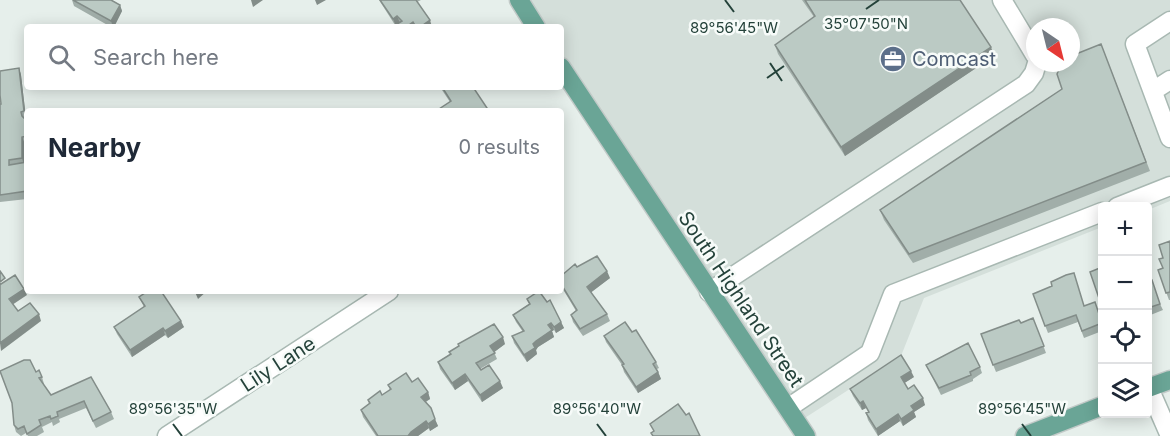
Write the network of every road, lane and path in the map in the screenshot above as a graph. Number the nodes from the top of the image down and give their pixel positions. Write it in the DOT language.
graph roads {
  1 [pos="519,0"];
  2 [pos="1002,0"];
  3 [pos="1170,21"];
  4 [pos="534,24"];
  5 [pos="1026,40"];
  6 [pos="564,72"];
  7 [pos="1034,72"];
  8 [pos="1170,80"];
  9 [pos="1153,92"];
  10 [pos="1169,135"];
  11 [pos="1170,186"];
  12 [pos="1130,202"];
  13 [pos="1098,214"];
  14 [pos="709,292"];
  15 [pos="384,294"];
  16 [pos="1170,380"];
  17 [pos="1152,387"];
  18 [pos="1152,397"];
  19 [pos="788,408"];
  20 [pos="1098,408"];
  21 [pos="167,436"];
  22 [pos="806,436"];
  23 [pos="1025,436"];
  24 [pos="1170,436"];
  1 -- 4 [label="main road"];
  2 -- 5 [label="street"];
  3 -- 9 [label="street"];
  6 -- 14 [label="main road, South Highland Street"];
  7 -- 14 [label="street"];
  8 -- 9 [label="street"];
  9 -- 10 [label="street"];
  11 -- 12 [label="street"];
  13 -- 19 [label="street"];
  14 -- 19 [label="main road, South Highland Street"];
  15 -- 21 [label="street, Lily Lane"];
  16 -- 17 [label="main road"];
  18 -- 24 [label="street"];
  19 -- 22 [label="main road, South Highland Street"];
  20 -- 23 [label="main road"];
}
